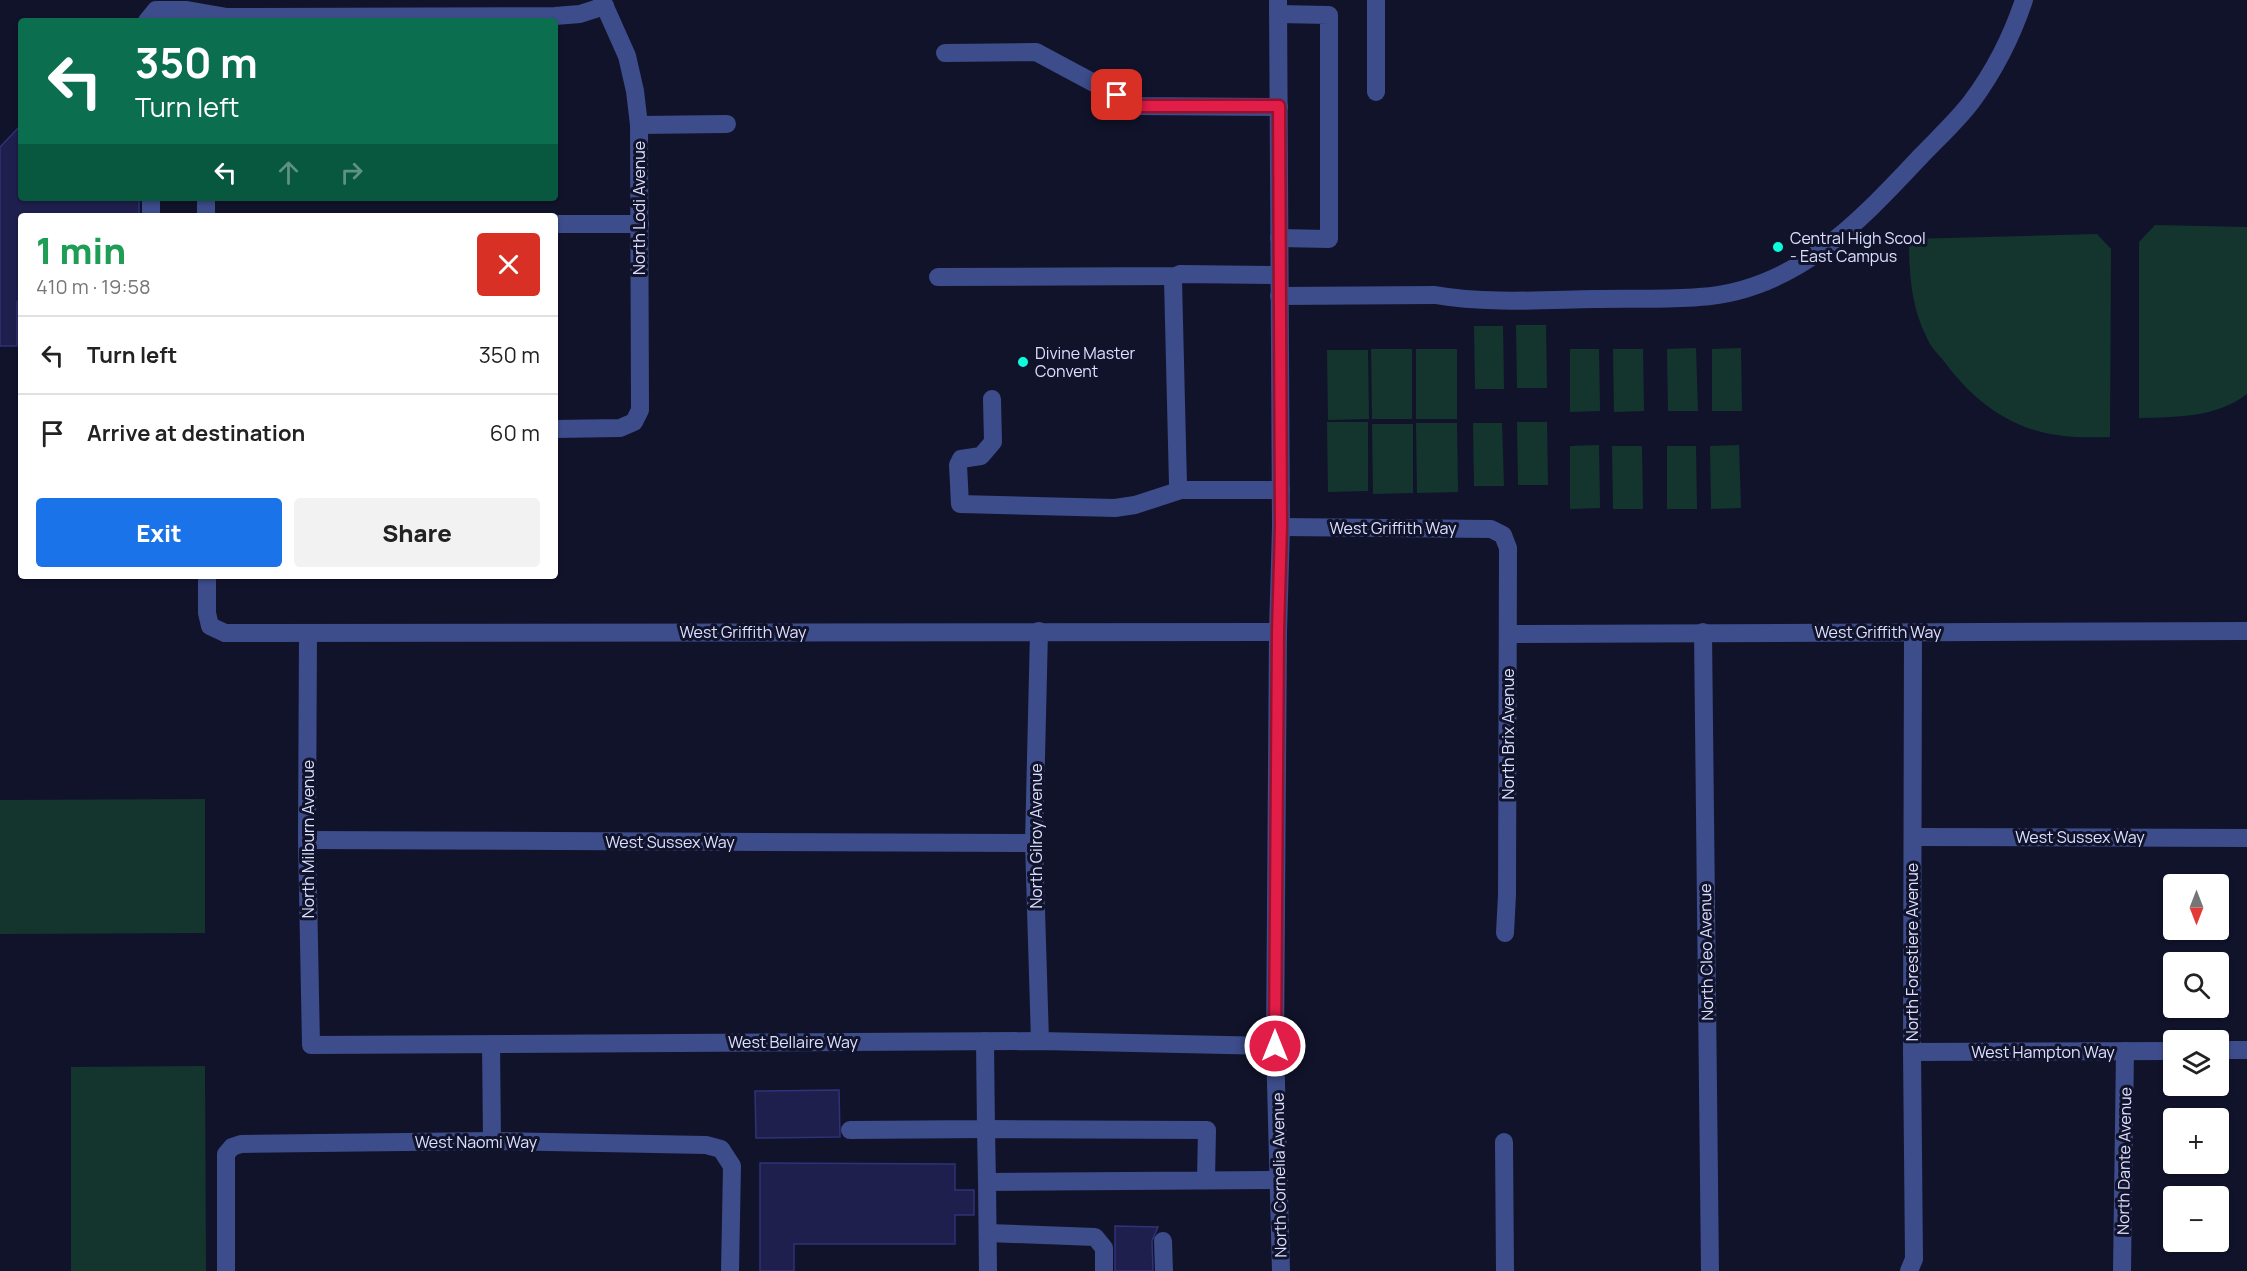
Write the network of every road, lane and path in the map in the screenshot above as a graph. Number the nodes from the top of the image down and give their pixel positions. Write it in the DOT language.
graph roads {
  1 [pos="1376,0"];
  2 [pos="2024,0"];
  3 [pos="604,3"];
  4 [pos="1278,7"];
  5 [pos="203,11"];
  6 [pos="149,18"];
  7 [pos="945,53"];
  8 [pos="1376,92"];
  9 [pos="1279,106"];
  10 [pos="727,124"];
  11 [pos="639,125"];
  12 [pos="558,224"];
  13 [pos="640,224"];
  14 [pos="1279,238"];
  15 [pos="1176,276"];
  16 [pos="1280,276"];
  17 [pos="938,277"];
  18 [pos="1279,296"];
  19 [pos="993,399"];
  20 [pos="558,429"];
  21 [pos="1181,489"];
  22 [pos="1281,490"];
  23 [pos="1281,527"];
  24 [pos="1503,536"];
  25 [pos="207,579"];
  26 [pos="1039,631"];
  27 [pos="2247,631"];
  28 [pos="1278,632"];
  29 [pos="1703,632"];
  30 [pos="308,633"];
  31 [pos="1913,633"];
  32 [pos="1508,634"];
  33 [pos="1912,837"];
  34 [pos="2247,838"];
  35 [pos="307,840"];
  36 [pos="1034,843"];
  37 [pos="1505,933"];
  38 [pos="985,1041"];
  39 [pos="1040,1041"];
  40 [pos="491,1044"];
  41 [pos="311,1045"];
  42 [pos="1275,1046"];
  43 [pos="2229,1050"];
  44 [pos="2247,1050"];
  45 [pos="2125,1051"];
  46 [pos="2163,1051"];
  47 [pos="1912,1052"];
  48 [pos="986,1129"];
  49 [pos="850,1130"];
  50 [pos="492,1141"];
  51 [pos="1504,1142"];
  52 [pos="1206,1179"];
  53 [pos="1280,1180"];
  54 [pos="987,1182"];
  55 [pos="988,1233"];
  56 [pos="1163,1241"];
  57 [pos="226,1271"];
  58 [pos="730,1271"];
  59 [pos="988,1271"];
  60 [pos="1104,1271"];
  61 [pos="1164,1271"];
  62 [pos="1281,1271"];
  63 [pos="1504,1271"];
  64 [pos="1710,1271"];
  65 [pos="1909,1271"];
  66 [pos="2122,1271"];
  1 -- 8 [label="street"];
  2 -- 18 [label="street"];
  3 -- 5 [label="street"];
  3 -- 11 [label="street, North Lodi Avenue"];
  4 -- 9 [label="street, North Cornelia Avenue"];
  4 -- 14 [label="street"];
  5 -- 6 [label="street"];
  7 -- 9 [label="street"];
  9 -- 14 [label="street, North Cornelia Avenue"];
  10 -- 11 [label="street"];
  11 -- 13 [label="street, North Lodi Avenue"];
  12 -- 13 [label="street"];
  13 -- 20 [label="street, North Lodi Avenue"];
  14 -- 16 [label="street, North Cornelia Avenue"];
  15 -- 16 [label="street"];
  15 -- 17 [label="street"];
  15 -- 21 [label="street"];
  16 -- 18 [label="street, North Cornelia Avenue"];
  18 -- 22 [label="street, North Cornelia Avenue"];
  19 -- 21 [label="street"];
  21 -- 22 [label="street"];
  22 -- 23 [label="street, North Cornelia Avenue"];
  23 -- 24 [label="street, West Griffith Way"];
  23 -- 28 [label="street, North Cornelia Avenue"];
  24 -- 32 [label="street, North Brix Avenue"];
  25 -- 30 [label="street, West Griffith Way"];
  26 -- 28 [label="street, West Griffith Way"];
  26 -- 30 [label="street, West Griffith Way"];
  26 -- 36 [label="street, North Gilroy Avenue"];
  27 -- 31 [label="street, West Griffith Way"];
  28 -- 42 [label="street, North Cornelia Avenue"];
  29 -- 31 [label="street, West Griffith Way"];
  29 -- 32 [label="street, West Griffith Way"];
  29 -- 64 [label="street, North Cleo Avenue"];
  30 -- 35 [label="street, North Milburn Avenue"];
  31 -- 33 [label="street, North Forestiere Avenue"];
  32 -- 37 [label="street, North Brix Avenue"];
  33 -- 34 [label="street, West Sussex Way"];
  33 -- 47 [label="street, North Forestiere Avenue"];
  35 -- 36 [label="street, West Sussex Way"];
  35 -- 41 [label="street, North Milburn Avenue"];
  36 -- 39 [label="street, North Gilroy Avenue"];
  38 -- 39 [label="street, West Bellaire Way"];
  38 -- 40 [label="street, West Bellaire Way"];
  38 -- 48 [label="street"];
  39 -- 42 [label="street, West Bellaire Way"];
  40 -- 41 [label="street, West Bellaire Way"];
  40 -- 50 [label="street"];
  42 -- 53 [label="street, North Cornelia Avenue"];
  43 -- 44 [label="street"];
  45 -- 46 [label="street, West Hampton Way"];
  45 -- 47 [label="street, West Hampton Way"];
  45 -- 66 [label="street, North Dante Avenue"];
  47 -- 65 [label="street, North Forestiere Avenue"];
  48 -- 49 [label="street"];
  48 -- 52 [label="street"];
  48 -- 54 [label="street"];
  50 -- 57 [label="street, West Naomi Way"];
  50 -- 58 [label="street, West Naomi Way"];
  51 -- 63 [label="street"];
  52 -- 53 [label="street"];
  52 -- 54 [label="street"];
  53 -- 62 [label="street, North Cornelia Avenue"];
  54 -- 55 [label="street"];
  55 -- 59 [label="street"];
  55 -- 60 [label="street"];
  56 -- 61 [label="street"];
}
